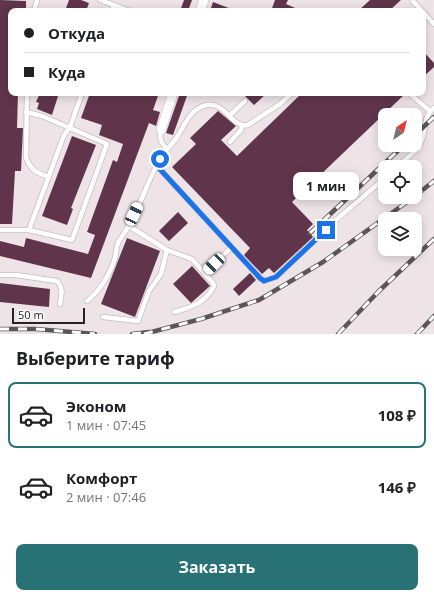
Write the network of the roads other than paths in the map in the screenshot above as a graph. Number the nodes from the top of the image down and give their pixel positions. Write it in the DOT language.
graph roads {
  1 [pos="100,0"];
  2 [pos="412,0"];
  3 [pos="114,5"];
  4 [pos="113,8"];
  5 [pos="122,8"];
  6 [pos="419,8"];
  7 [pos="426,15"];
  8 [pos="434,24"];
  9 [pos="26,96"];
  10 [pos="81,96"];
  11 [pos="172,96"];
  12 [pos="289,96"];
  13 [pos="413,96"];
  14 [pos="245,101"];
  15 [pos="432,109"];
  16 [pos="26,112"];
  17 [pos="230,115"];
  18 [pos="242,126"];
  19 [pos="70,127"];
  20 [pos="161,130"];
  21 [pos="230,142"];
  22 [pos="167,149"];
  23 [pos="404,160"];
  24 [pos="157,166"];
  25 [pos="49,177"];
  26 [pos="378,184"];
  27 [pos="129,226"];
  28 [pos="0,230"];
  29 [pos="29,230"];
  30 [pos="231,248"];
  31 [pos="167,250"];
  32 [pos="205,272"];
  33 [pos="0,275"];
  34 [pos="87,301"];
  35 [pos="60,304"];
  36 [pos="174,312"];
  37 [pos="103,317"];
  1 -- 3 [label="lane"];
  2 -- 6 [label="lane"];
  3 -- 4 [label="lane"];
  3 -- 5 [label="lane"];
  7 -- 8 [label="lane"];
  9 -- 16 [label="lane"];
  10 -- 19 [label="lane"];
  11 -- 20 [label="street"];
  12 -- 18 [label="lane"];
  13 -- 15 [label="lane"];
  14 -- 17 [label="lane"];
  15 -- 23 [label="lane"];
  16 -- 19 [label="lane"];
  16 -- 25 [label="lane"];
  17 -- 18 [label="lane"];
  17 -- 22 [label="lane"];
  18 -- 21 [label="lane"];
  19 -- 25 [label="lane"];
  19 -- 29 [label="lane"];
  20 -- 22 [label="lane"];
  22 -- 24 [label="lane"];
  24 -- 27 [label="lane"];
  24 -- 30 [label="lane"];
  25 -- 29 [label="lane"];
  26 -- 30 [label="lane"];
  27 -- 31 [label="lane"];
  27 -- 34 [label="lane"];
  28 -- 29 [label="lane"];
  30 -- 32 [label="lane"];
  31 -- 32 [label="lane"];
  31 -- 37 [label="lane"];
  32 -- 36 [label="lane"];
  33 -- 35 [label="lane"];
}
